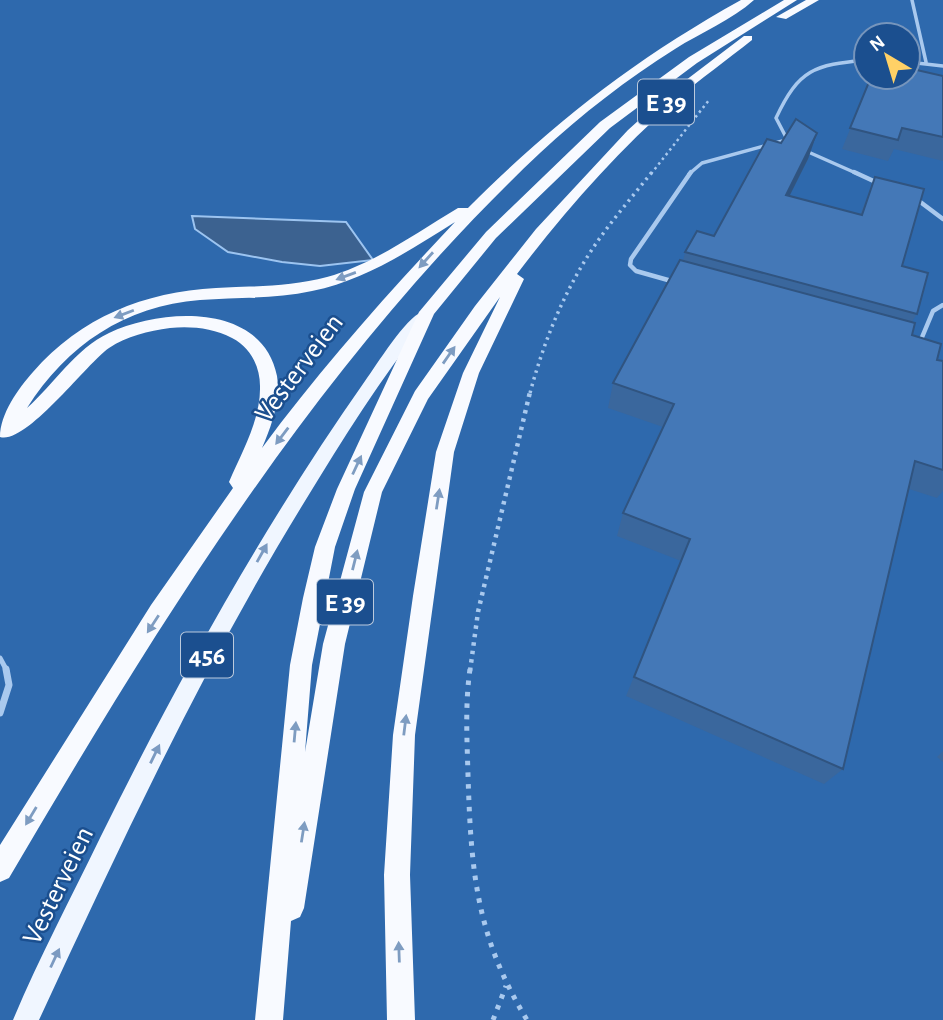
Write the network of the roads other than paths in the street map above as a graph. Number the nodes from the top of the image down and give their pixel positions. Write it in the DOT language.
graph roads {
  1 [pos="749,0"];
  2 [pos="792,0"];
  3 [pos="814,0"];
  4 [pos="912,0"];
  5 [pos="852,62"];
  6 [pos="922,62"];
  7 [pos="926,62"];
  8 [pos="943,66"];
  9 [pos="786,140"];
  10 [pos="793,144"];
  11 [pos="799,148"];
  12 [pos="882,185"];
  13 [pos="491,194"];
  14 [pos="904,194"];
  15 [pos="943,219"];
  16 [pos="541,232"];
  17 [pos="688,285"];
  18 [pos="943,305"];
  19 [pos="426,312"];
  20 [pos="918,344"];
  21 [pos="3,436"];
  22 [pos="217,524"];
  23 [pos="0,658"];
  24 [pos="0,713"];
  25 [pos="0,869"];
  26 [pos="26,1020"];
  27 [pos="271,1020"];
  28 [pos="401,1020"];
  1 -- 13 [label="highway, Vesterveien / E 39"];
  2 -- 19 [label="highway, Vesterveien / E 39"];
  3 -- 16 [label="highway, E 39"];
  4 -- 7 [label="lane"];
  5 -- 9 [label="lane"];
  6 -- 7 [label="lane"];
  7 -- 8 [label="lane"];
  9 -- 10 [label="lane"];
  9 -- 17 [label="lane"];
  11 -- 12 [label="lane"];
  13 -- 21 [label="highway, E 39, one-way"];
  13 -- 22 [label="highway, Vesterveien / E 39, one-way"];
  14 -- 15 [label="lane"];
  27 -- 16 [label="highway, E 39, one-way"];
  28 -- 16 [label="highway, E 39, one-way"];
  18 -- 20 [label="lane"];
  26 -- 19 [label="main road, Vesterveien / 456, one-way"];
  27 -- 19 [label="highway, Vesterveien / E 39, one-way"];
  21 -- 22 [label="highway, E 39"];
  22 -- 25 [label="highway, Vesterveien / E 39, one-way"];
  23 -- 24 [label="lane"];
}
